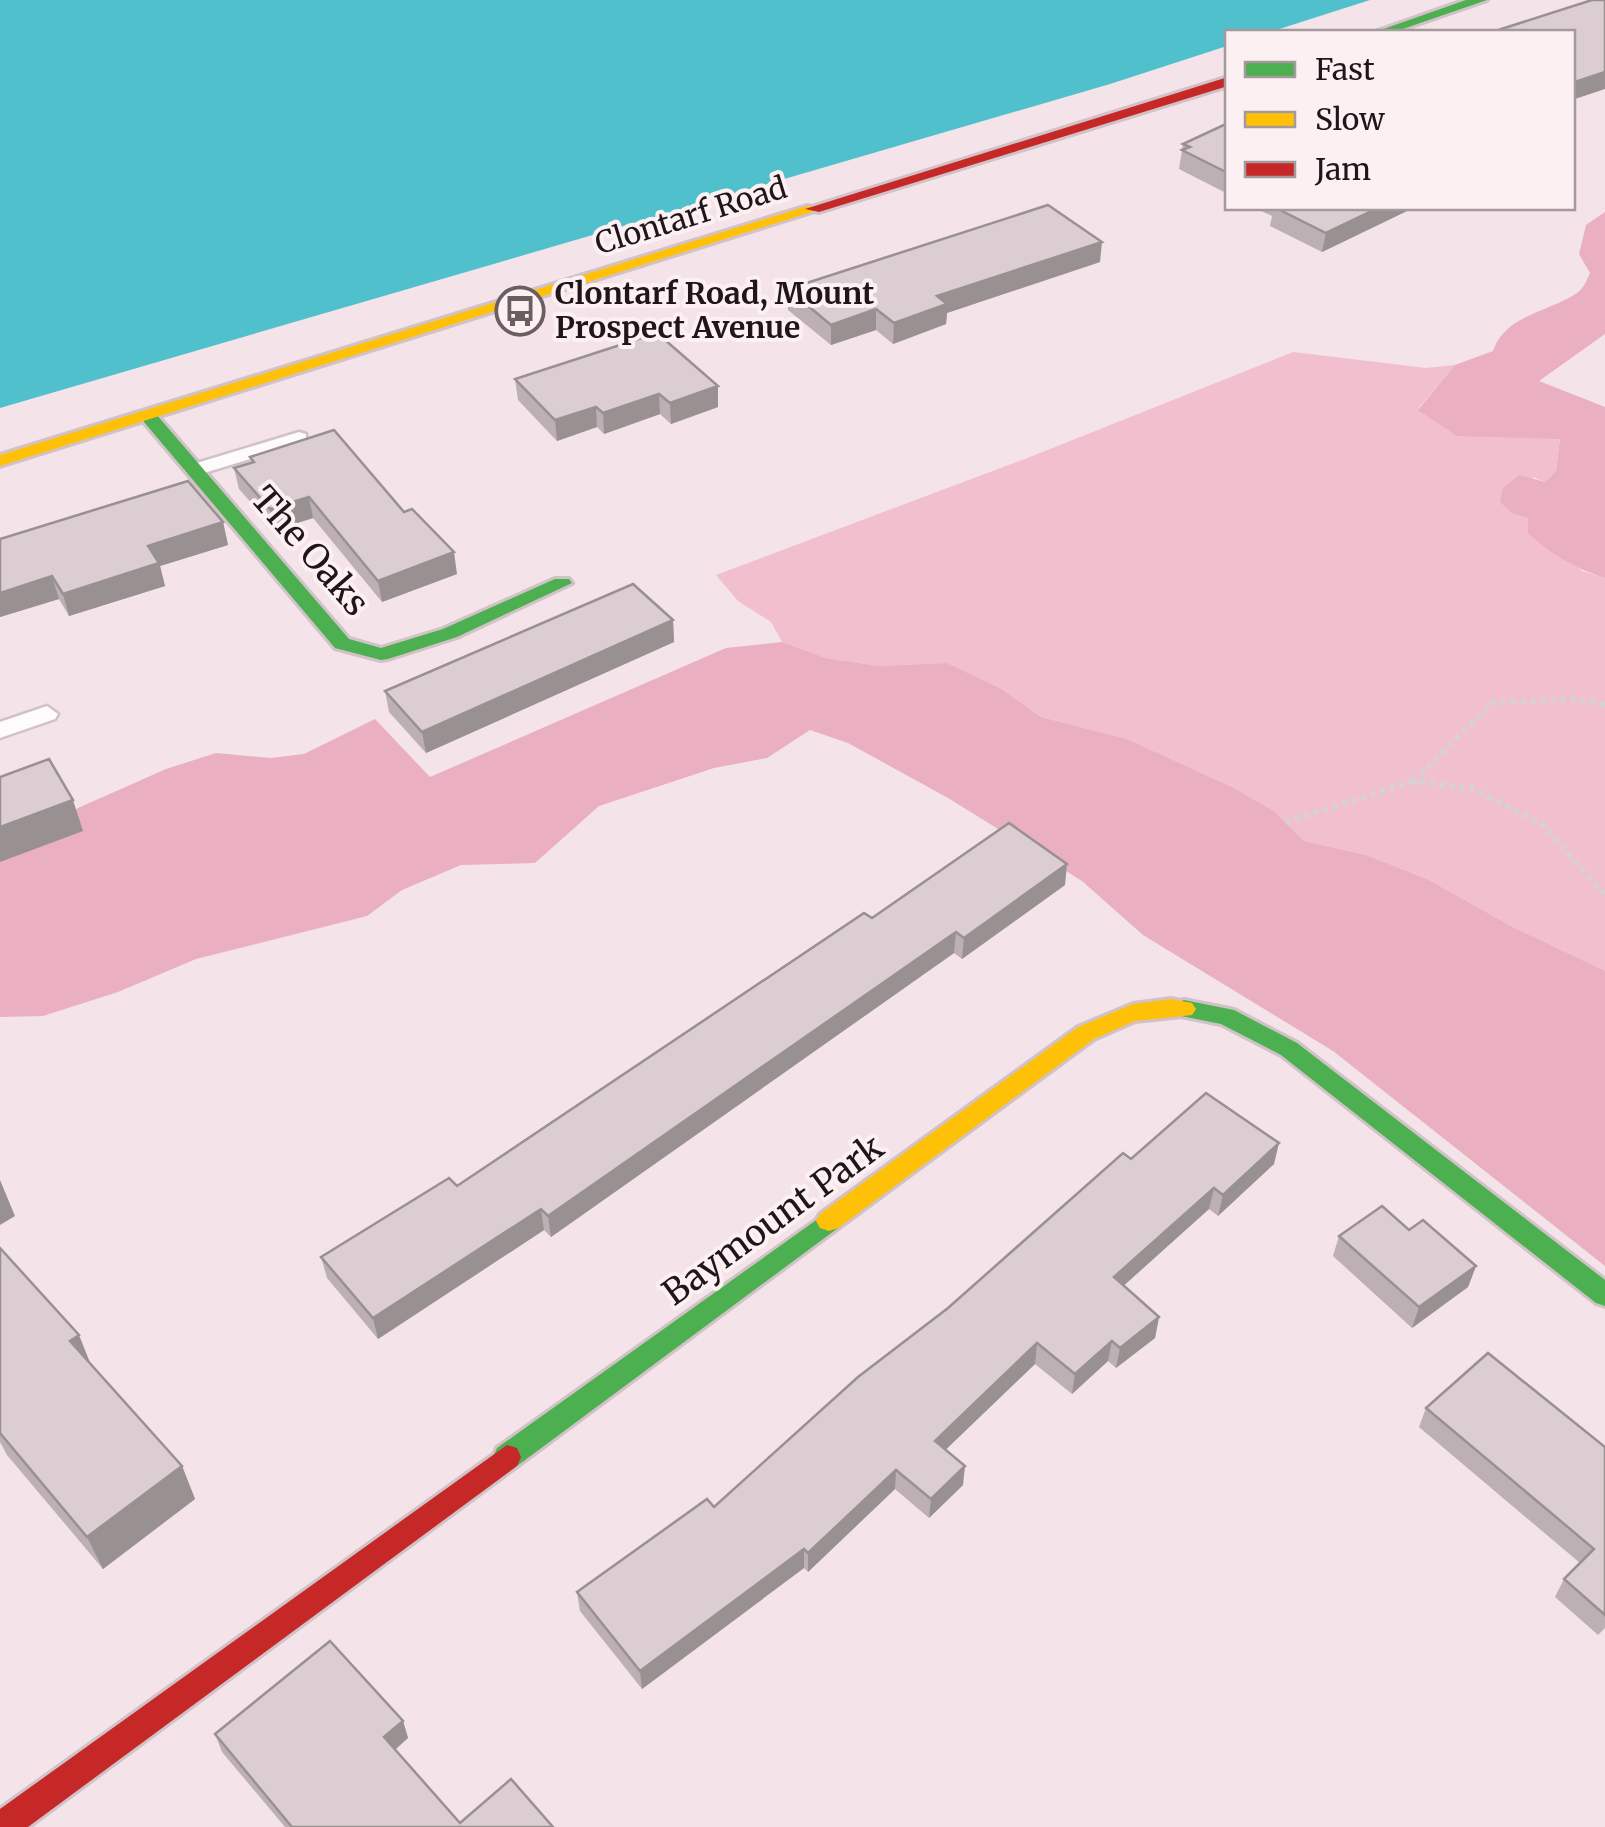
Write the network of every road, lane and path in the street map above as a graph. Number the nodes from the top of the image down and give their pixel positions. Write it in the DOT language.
graph roads {
  1 [pos="1480,0"];
  2 [pos="1388,30"];
  3 [pos="1225,82"];
  4 [pos="150,418"];
  5 [pos="299,438"];
  6 [pos="0,461"];
  7 [pos="194,470"];
  8 [pos="562,583"];
  9 [pos="1605,706"];
  10 [pos="47,714"];
  11 [pos="0,730"];
  12 [pos="1414,781"];
  13 [pos="1285,822"];
  14 [pos="1605,895"];
  15 [pos="1605,1295"];
  16 [pos="2,1827"];
  1 -- 2 [label="street"];
  3 -- 4 [label="street, Clontarf Road"];
  4 -- 6 [label="street, Clontarf Road"];
  4 -- 7 [label="street, The Oaks"];
  5 -- 7 [label="lane"];
  7 -- 8 [label="street, The Oaks"];
  9 -- 12 [label="path"];
  10 -- 11 [label="lane"];
  12 -- 13 [label="path"];
  12 -- 14 [label="path"];
  15 -- 16 [label="street, Baymount Park"];
}
